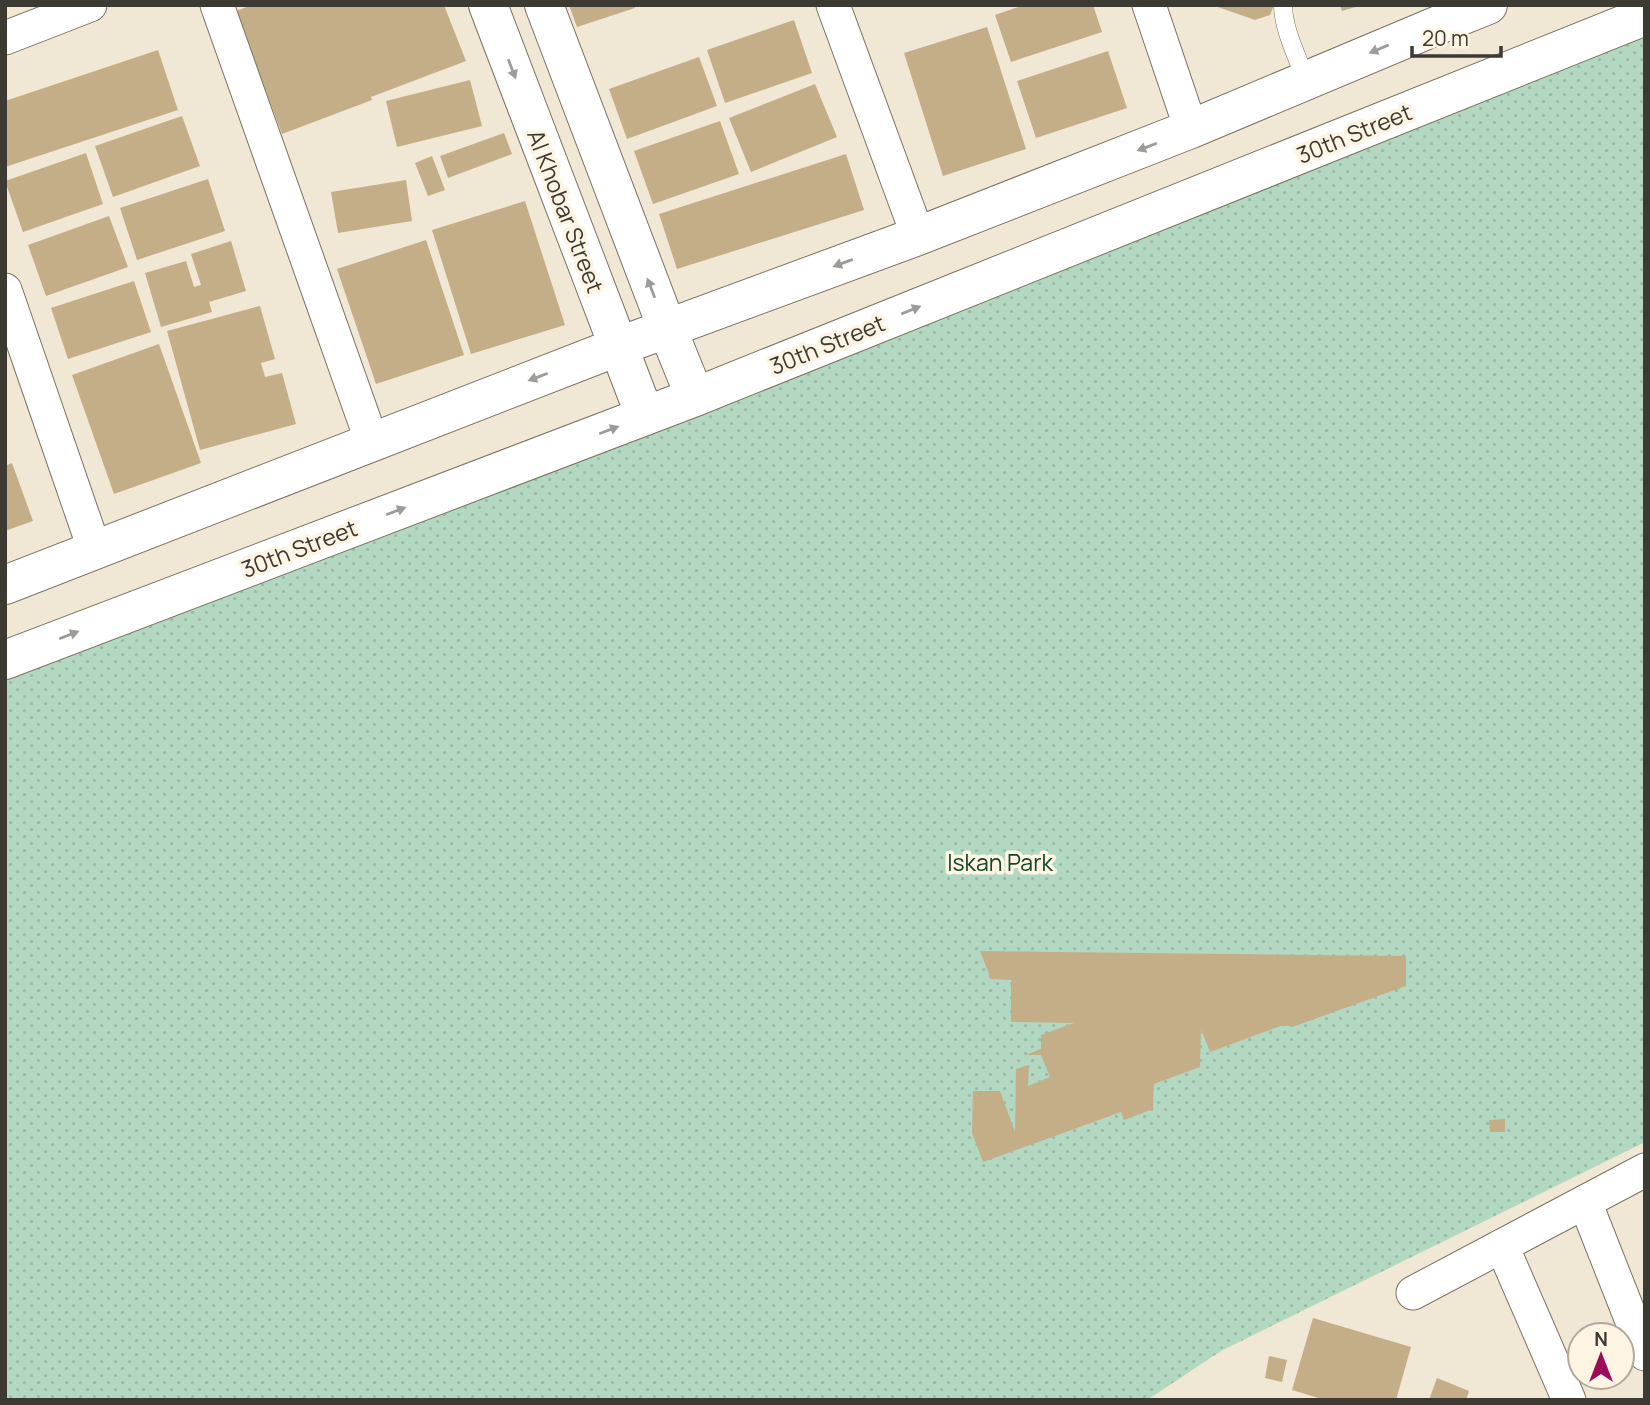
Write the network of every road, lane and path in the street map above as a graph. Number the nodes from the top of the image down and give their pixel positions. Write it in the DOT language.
graph roads {
  1 [pos="90,5"];
  2 [pos="217,5"];
  3 [pos="488,5"];
  4 [pos="544,5"];
  5 [pos="833,5"];
  6 [pos="1283,5"];
  7 [pos="1488,5"];
  8 [pos="1158,11"];
  9 [pos="1445,13"];
  10 [pos="1645,16"];
  11 [pos="5,38"];
  12 [pos="1306,81"];
  13 [pos="1191,129"];
  14 [pos="918,236"];
  15 [pos="5,290"];
  16 [pos="667,328"];
  17 [pos="617,347"];
  18 [pos="695,397"];
  19 [pos="645,416"];
  20 [pos="372,442"];
  21 [pos="94,551"];
  22 [pos="5,585"];
  23 [pos="5,660"];
  24 [pos="1645,1170"];
  25 [pos="1585,1202"];
  26 [pos="1502,1246"];
  27 [pos="1413,1293"];
  28 [pos="1645,1354"];
  29 [pos="1569,1400"];
  1 -- 11 [label="street"];
  2 -- 20 [label="street"];
  3 -- 17 [label="street, Al Khobar Street, one-way"];
  16 -- 4 [label="street, one-way"];
  5 -- 14 [label="street"];
  6 -- 12 [label="lane"];
  7 -- 9 [label="street"];
  8 -- 13 [label="street"];
  9 -- 12 [label="street, one-way"];
  18 -- 10 [label="street, 30th Street, one-way"];
  12 -- 13 [label="street"];
  13 -- 14 [label="street, one-way"];
  14 -- 16 [label="street, one-way"];
  15 -- 21 [label="street"];
  16 -- 17 [label="street"];
  16 -- 18 [label="street"];
  17 -- 19 [label="street, Al Khobar Street"];
  17 -- 20 [label="street, one-way"];
  18 -- 19 [label="street, 30th Street"];
  23 -- 19 [label="street, 30th Street, one-way"];
  20 -- 21 [label="street"];
  21 -- 22 [label="street"];
  24 -- 25 [label="street"];
  25 -- 26 [label="street"];
  25 -- 28 [label="street"];
  26 -- 27 [label="street"];
  26 -- 29 [label="street"];
}
